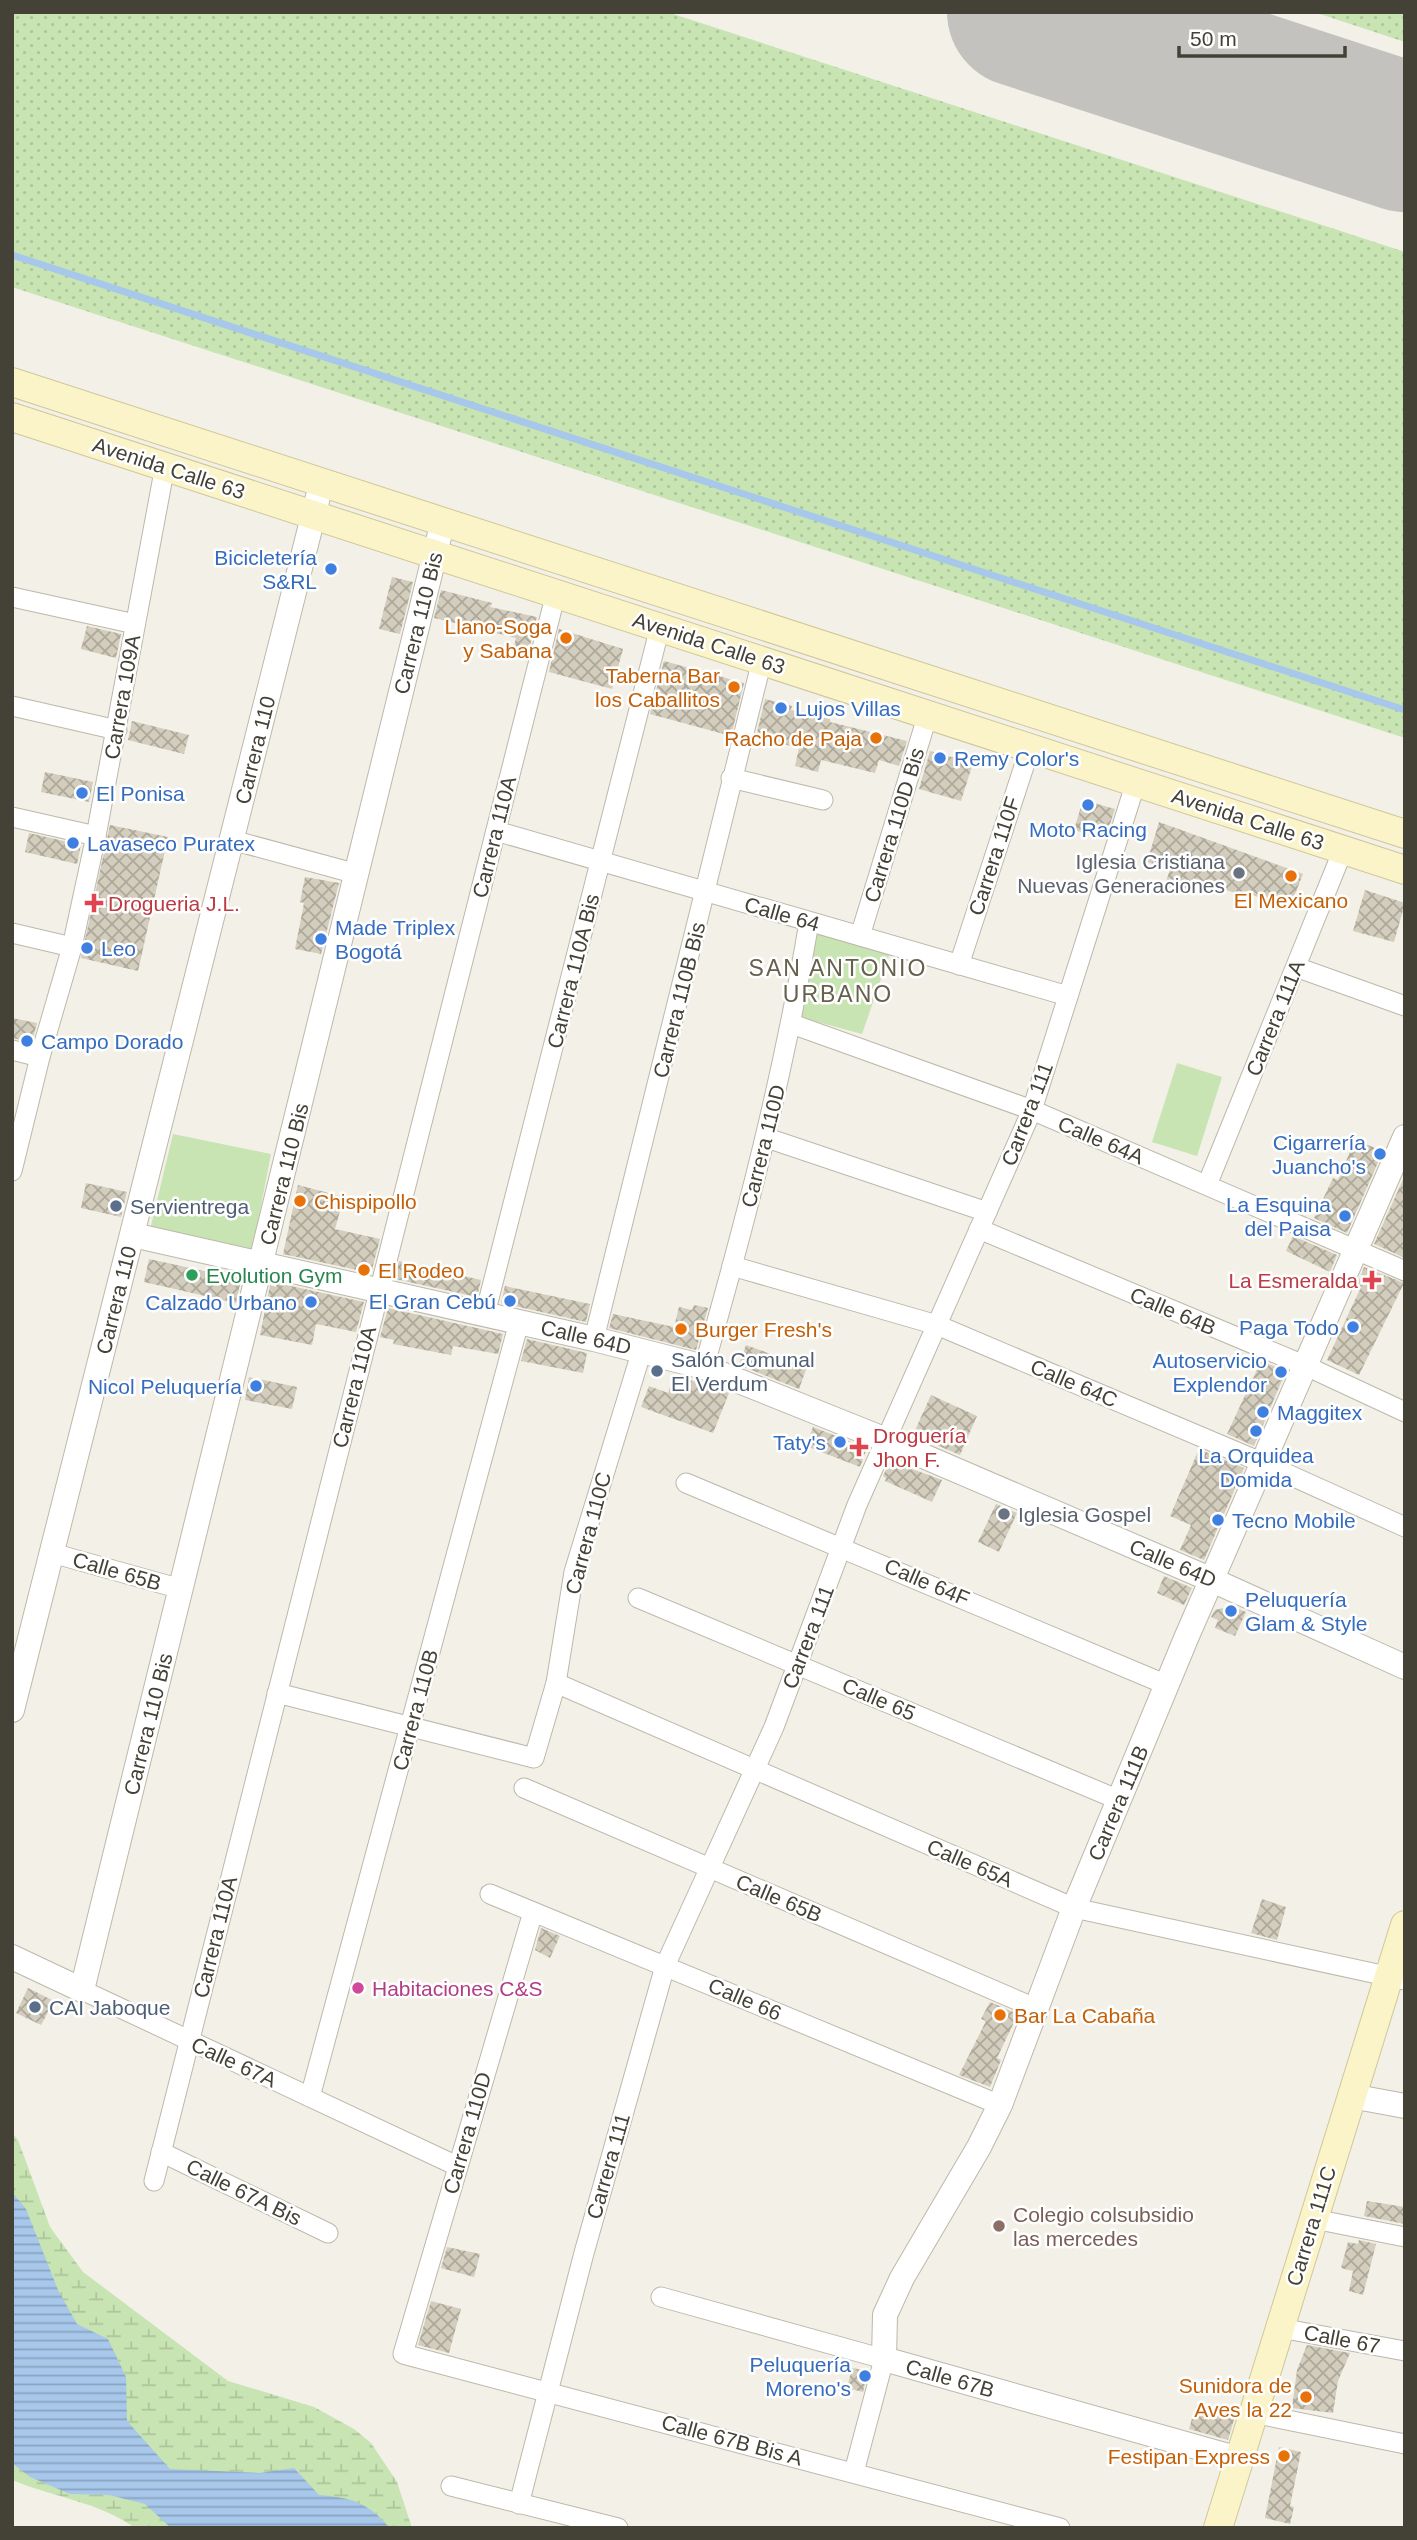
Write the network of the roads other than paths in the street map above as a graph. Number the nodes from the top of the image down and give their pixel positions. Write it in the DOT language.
graph roads {
  1 [pos="12,382"];
  2 [pos="12,417"];
  3 [pos="165,466"];
  4 [pos="322,481"];
  5 [pos="314,514"];
  6 [pos="443,521"];
  7 [pos="435,554"];
  8 [pos="556,593"];
  9 [pos="12,597"];
  10 [pos="135,624"];
  11 [pos="660,627"];
  12 [pos="762,660"];
  13 [pos="12,706"];
  14 [pos="928,714"];
  15 [pos="117,730"];
  16 [pos="1030,748"];
  17 [pos="731,778"];
  18 [pos="1136,782"];
  19 [pos="823,800"];
  20 [pos="12,817"];
  21 [pos="496,831"];
  22 [pos="1405,834"];
  23 [pos="96,836"];
  24 [pos="232,840"];
  25 [pos="1343,850"];
  26 [pos="600,861"];
  27 [pos="1405,870"];
  28 [pos="357,874"];
  29 [pos="706,892"];
  30 [pos="809,922"];
  31 [pos="12,933"];
  32 [pos="860,936"];
  33 [pos="72,947"];
  34 [pos="959,965"];
  35 [pos="1296,967"];
  36 [pos="1068,996"];
  37 [pos="1405,1006"];
  38 [pos="792,1024"];
  39 [pos="12,1051"];
  40 [pos="40,1057"];
  41 [pos="1032,1110"];
  42 [pos="766,1138"];
  43 [pos="1404,1141"];
  44 [pos="13,1165"];
  45 [pos="1207,1185"];
  46 [pos="983,1221"];
  47 [pos="133,1235"];
  48 [pos="1356,1250"];
  49 [pos="262,1264"];
  50 [pos="732,1266"];
  51 [pos="1405,1271"];
  52 [pos="379,1290"];
  53 [pos="485,1314"];
  54 [pos="520,1322"];
  55 [pos="937,1325"];
  56 [pos="594,1339"];
  57 [pos="642,1350"];
  58 [pos="1306,1366"];
  59 [pos="704,1367"];
  60 [pos="1405,1412"];
  61 [pos="886,1440"];
  62 [pos="1264,1463"];
  63 [pos="686,1483"];
  64 [pos="1405,1527"];
  65 [pos="842,1546"];
  66 [pos="52,1553"];
  67 [pos="1212,1580"];
  68 [pos="181,1589"];
  69 [pos="638,1598"];
  70 [pos="797,1665"];
  71 [pos="1405,1667"];
  72 [pos="556,1682"];
  73 [pos="1167,1685"];
  74 [pos="277,1693"];
  75 [pos="12,1710"];
  76 [pos="410,1727"];
  77 [pos="754,1770"];
  78 [pos="524,1788"];
  79 [pos="1119,1800"];
  80 [pos="710,1868"];
  81 [pos="490,1894"];
  82 [pos="1074,1908"];
  83 [pos="533,1912"];
  84 [pos="1405,1925"];
  85 [pos="12,1957"];
  86 [pos="665,1966"];
  87 [pos="1397,1978"];
  88 [pos="82,1990"];
  89 [pos="1035,2008"];
  90 [pos="189,2040"];
  91 [pos="1351,2096"];
  92 [pos="310,2097"];
  93 [pos="1000,2105"];
  94 [pos="1405,2106"];
  95 [pos="161,2152"];
  96 [pos="457,2166"];
  97 [pos="153,2181"];
  98 [pos="1314,2219"];
  99 [pos="328,2233"];
  100 [pos="1405,2237"];
  101 [pos="661,2297"];
  102 [pos="1280,2328"];
  103 [pos="1405,2351"];
  104 [pos="403,2354"];
  105 [pos="884,2359"];
  106 [pos="547,2392"];
  107 [pos="1253,2413"];
  108 [pos="1405,2444"];
  109 [pos="1239,2459"];
  110 [pos="854,2472"];
  111 [pos="451,2486"];
  112 [pos="519,2504"];
  113 [pos="1225,2526"];
  114 [pos="618,2528"];
  115 [pos="1060,2528"];
  1 -- 4 [label="main road, Avenida Calle 63"];
  2 -- 3 [label="main road, Avenida Calle 63"];
  3 -- 5 [label="main road, Avenida Calle 63"];
  3 -- 10 [label="street, Carrera 109A"];
  4 -- 5 [label="street, Carrera 110"];
  4 -- 6 [label="main road, Avenida Calle 63"];
  5 -- 7 [label="main road, Avenida Calle 63"];
  5 -- 24 [label="street, Carrera 110"];
  6 -- 7 [label="street, Carrera 110 Bis"];
  6 -- 22 [label="main road, Avenida Calle 63"];
  7 -- 8 [label="main road, Avenida Calle 63"];
  7 -- 28 [label="street, Carrera 110 Bis"];
  8 -- 11 [label="main road, Avenida Calle 63"];
  8 -- 21 [label="street, Carrera 110A"];
  9 -- 10 [label="street"];
  10 -- 15 [label="street, Carrera 109A"];
  11 -- 12 [label="main road, Avenida Calle 63"];
  11 -- 26 [label="street, Carrera 110A Bis"];
  12 -- 14 [label="main road, Avenida Calle 63"];
  12 -- 17 [label="street, Carrera 110B Bis"];
  13 -- 15 [label="street"];
  14 -- 16 [label="main road, Avenida Calle 63"];
  14 -- 32 [label="street, Carrera 110D Bis"];
  15 -- 23 [label="street, Carrera 109A"];
  16 -- 18 [label="main road, Avenida Calle 63"];
  16 -- 34 [label="street, Carrera 110F"];
  17 -- 19 [label="street"];
  17 -- 29 [label="street, Carrera 110B Bis"];
  18 -- 25 [label="main road, Avenida Calle 63"];
  18 -- 36 [label="street, Carrera 111"];
  20 -- 23 [label="street"];
  21 -- 26 [label="street, Calle 64"];
  21 -- 52 [label="street, Carrera 110A"];
  23 -- 33 [label="street, Carrera 109A"];
  24 -- 28 [label="street"];
  24 -- 47 [label="street, Carrera 110"];
  25 -- 27 [label="main road, Avenida Calle 63"];
  25 -- 35 [label="street, Carrera 111A"];
  26 -- 29 [label="street, Calle 64"];
  26 -- 53 [label="street, Carrera 110A Bis"];
  28 -- 49 [label="street, Carrera 110 Bis"];
  29 -- 30 [label="street, Calle 64"];
  29 -- 56 [label="street, Carrera 110B Bis"];
  30 -- 32 [label="street, Calle 64"];
  30 -- 38 [label="street, Carrera 110D"];
  31 -- 33 [label="street"];
  32 -- 34 [label="street, Calle 64"];
  33 -- 40 [label="street, Carrera 109A"];
  34 -- 36 [label="street, Calle 64"];
  35 -- 37 [label="street"];
  35 -- 45 [label="street, Carrera 111A"];
  36 -- 41 [label="street, Carrera 111"];
  38 -- 41 [label="street, Calle 64A"];
  38 -- 42 [label="street, Carrera 110D"];
  39 -- 40 [label="street"];
  40 -- 44 [label="street, Carrera 109A"];
  41 -- 45 [label="street, Calle 64A"];
  41 -- 46 [label="street, Carrera 111"];
  42 -- 46 [label="street, Calle 64B"];
  42 -- 50 [label="street, Carrera 110D"];
  43 -- 48 [label="street, Carrera 111B"];
  45 -- 48 [label="street, Calle 64A"];
  46 -- 55 [label="street, Carrera 111"];
  46 -- 58 [label="street, Calle 64B"];
  47 -- 49 [label="street, Calle 64D"];
  47 -- 66 [label="street, Carrera 110"];
  48 -- 51 [label="street, Calle 64A"];
  48 -- 58 [label="street, Carrera 111B"];
  49 -- 52 [label="street, Calle 64D"];
  49 -- 68 [label="street, Carrera 110 Bis"];
  50 -- 55 [label="street, Calle 64C"];
  50 -- 59 [label="street, Carrera 110D"];
  52 -- 53 [label="street, Calle 64D"];
  52 -- 74 [label="street, Carrera 110A"];
  53 -- 54 [label="street, Calle 64D"];
  54 -- 56 [label="street, Calle 64D"];
  54 -- 76 [label="street, Carrera 110B"];
  55 -- 61 [label="street, Carrera 111"];
  55 -- 62 [label="street, Calle 64C"];
  56 -- 57 [label="street, Calle 64D"];
  57 -- 59 [label="street, Calle 64D"];
  57 -- 72 [label="street, Carrera 110C"];
  58 -- 60 [label="street, Calle 64B"];
  58 -- 62 [label="street, Carrera 111B"];
  59 -- 61 [label="street, Calle 64D"];
  61 -- 65 [label="street, Carrera 111"];
  61 -- 67 [label="street, Calle 64D"];
  62 -- 64 [label="street, Calle 64C"];
  62 -- 67 [label="street, Carrera 111B"];
  63 -- 65 [label="street, Calle 64F"];
  65 -- 70 [label="street, Carrera 111"];
  65 -- 73 [label="street, Calle 64F"];
  66 -- 68 [label="street, Calle 65B"];
  66 -- 75 [label="street, Carrera 110"];
  67 -- 71 [label="street, Calle 64D"];
  67 -- 73 [label="street, Carrera 111B"];
  68 -- 88 [label="street, Carrera 110 Bis"];
  69 -- 70 [label="street, Calle 65"];
  70 -- 77 [label="street, Carrera 111"];
  70 -- 79 [label="street, Calle 65"];
  72 -- 76 [label="street, Carrera 110C"];
  72 -- 77 [label="street, Calle 65A"];
  73 -- 79 [label="street, Carrera 111B"];
  74 -- 76 [label="street"];
  74 -- 90 [label="street, Carrera 110A"];
  76 -- 92 [label="street, Carrera 110B"];
  77 -- 80 [label="street, Carrera 111"];
  77 -- 82 [label="street, Calle 65A"];
  78 -- 80 [label="street, Calle 65B"];
  79 -- 82 [label="street, Carrera 111B"];
  80 -- 86 [label="street, Carrera 111"];
  80 -- 89 [label="street, Calle 65B"];
  81 -- 83 [label="street, Calle 66"];
  82 -- 87 [label="street, Calle 65A"];
  82 -- 89 [label="street, Carrera 111B"];
  83 -- 86 [label="street, Calle 66"];
  83 -- 96 [label="street, Carrera 110D"];
  84 -- 87 [label="main road, Carrera 111C"];
  85 -- 88 [label="street, Calle 67A"];
  86 -- 93 [label="street, Calle 66"];
  86 -- 106 [label="street, Carrera 111"];
  87 -- 91 [label="main road, Carrera 111C"];
  88 -- 90 [label="street, Calle 67A"];
  89 -- 93 [label="street, Carrera 111B"];
  90 -- 92 [label="street, Calle 67A"];
  90 -- 95 [label="street, Carrera 110A"];
  91 -- 94 [label="street"];
  91 -- 98 [label="main road, Carrera 111C"];
  92 -- 96 [label="street, Calle 67A"];
  93 -- 105 [label="street, Carrera 111B"];
  95 -- 97 [label="street, Carrera 110A"];
  95 -- 99 [label="street, Calle 67A Bis"];
  96 -- 104 [label="street, Carrera 110D"];
  98 -- 100 [label="street"];
  98 -- 102 [label="main road, Carrera 111C"];
  101 -- 105 [label="street, Calle 67B"];
  102 -- 103 [label="street, Calle 67"];
  102 -- 107 [label="main road, Carrera 111C"];
  104 -- 106 [label="street, Calle 67B Bis A"];
  105 -- 109 [label="street, Calle 67B"];
  105 -- 110 [label="street, Carrera 111B"];
  106 -- 110 [label="street, Calle 67B Bis A"];
  106 -- 112 [label="street, Carrera 111"];
  107 -- 108 [label="street"];
  107 -- 109 [label="main road, Carrera 111C"];
  109 -- 113 [label="main road, Carrera 111C"];
  110 -- 115 [label="street, Calle 67B Bis A"];
  111 -- 112 [label="street"];
  112 -- 114 [label="street"];
}
